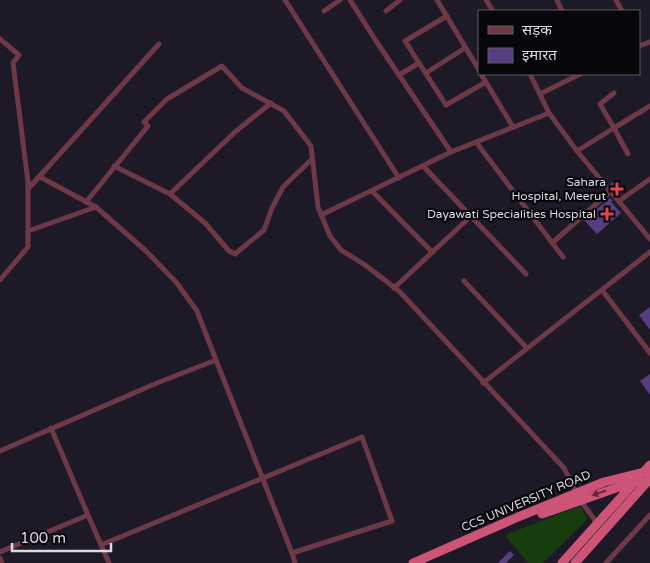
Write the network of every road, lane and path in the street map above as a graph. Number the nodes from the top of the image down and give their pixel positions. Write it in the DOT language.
graph roads {
  1 [pos="285,0"];
  2 [pos="340,0"];
  3 [pos="350,0"];
  4 [pos="400,0"];
  5 [pos="436,0"];
  6 [pos="324,11"];
  7 [pos="386,11"];
  8 [pos="447,16"];
  9 [pos="0,39"];
  10 [pos="159,44"];
  11 [pos="466,48"];
  12 [pos="419,63"];
  13 [pos="478,68"];
  14 [pos="426,73"];
  15 [pos="399,75"];
  16 [pos="482,75"];
  17 [pos="530,75"];
  18 [pos="578,75"];
  19 [pos="486,82"];
  20 [pos="614,93"];
  21 [pos="540,94"];
  22 [pos="271,104"];
  23 [pos="650,106"];
  24 [pos="549,113"];
  25 [pos="514,127"];
  26 [pos="614,128"];
  27 [pos="476,142"];
  28 [pos="577,151"];
  29 [pos="451,152"];
  30 [pos="628,154"];
  31 [pos="312,159"];
  32 [pos="114,166"];
  33 [pos="423,166"];
  34 [pos="40,177"];
  35 [pos="399,178"];
  36 [pos="650,179"];
  37 [pos="28,189"];
  38 [pos="372,190"];
  39 [pos="612,191"];
  40 [pos="170,194"];
  41 [pos="619,201"];
  42 [pos="86,202"];
  43 [pos="96,207"];
  44 [pos="321,214"];
  45 [pos="471,216"];
  46 [pos="28,231"];
  47 [pos="649,235"];
  48 [pos="552,243"];
  49 [pos="432,252"];
  50 [pos="650,252"];
  51 [pos="563,257"];
  52 [pos="526,274"];
  53 [pos="0,280"];
  54 [pos="464,281"];
  55 [pos="394,288"];
  56 [pos="602,290"];
  57 [pos="527,348"];
  58 [pos="650,353"];
  59 [pos="216,360"];
  60 [pos="483,383"];
  61 [pos="51,428"];
  62 [pos="0,451"];
  63 [pos="648,475"];
  64 [pos="262,478"];
  65 [pos="636,481"];
  66 [pos="578,497"];
  67 [pos="88,515"];
  68 [pos="650,516"];
  69 [pos="598,523"];
  70 [pos="468,542"];
  71 [pos="101,545"];
  72 [pos="0,552"];
  73 [pos="292,553"];
  74 [pos="0,558"];
  75 [pos="2,563"];
  76 [pos="109,563"];
  77 [pos="296,563"];
  78 [pos="413,563"];
  79 [pos="428,563"];
  80 [pos="562,563"];
  81 [pos="575,563"];
  82 [pos="606,563"];
  1 -- 35 [label="street"];
  2 -- 6 [label="street"];
  3 -- 15 [label="street"];
  4 -- 7 [label="street"];
  5 -- 8 [label="street"];
  8 -- 11 [label="street"];
  8 -- 12 [label="street"];
  9 -- 37 [label="street"];
  10 -- 34 [label="street"];
  11 -- 13 [label="street"];
  11 -- 14 [label="street"];
  12 -- 14 [label="street"];
  12 -- 15 [label="street"];
  14 -- 19 [label="street"];
  15 -- 29 [label="street"];
  16 -- 19 [label="street"];
  17 -- 21 [label="street"];
  18 -- 21 [label="street"];
  19 -- 25 [label="street"];
  20 -- 26 [label="street"];
  21 -- 24 [label="street"];
  22 -- 31 [label="street"];
  22 -- 32 [label="street"];
  22 -- 40 [label="street"];
  23 -- 26 [label="street"];
  24 -- 25 [label="street"];
  24 -- 28 [label="street"];
  25 -- 27 [label="street"];
  26 -- 28 [label="street"];
  26 -- 30 [label="street"];
  27 -- 29 [label="street"];
  27 -- 48 [label="street"];
  28 -- 39 [label="street"];
  29 -- 33 [label="street"];
  31 -- 40 [label="street"];
  31 -- 44 [label="street"];
  32 -- 40 [label="street"];
  32 -- 42 [label="street"];
  33 -- 35 [label="street"];
  33 -- 45 [label="street"];
  34 -- 37 [label="street"];
  34 -- 42 [label="street"];
  35 -- 38 [label="street"];
  36 -- 41 [label="street"];
  37 -- 46 [label="street"];
  38 -- 44 [label="street"];
  38 -- 49 [label="street"];
  39 -- 41 [label="street"];
  39 -- 48 [label="street"];
  41 -- 47 [label="street"];
  42 -- 43 [label="street"];
  43 -- 46 [label="street"];
  43 -- 59 [label="street"];
  44 -- 55 [label="street"];
  45 -- 49 [label="street"];
  45 -- 52 [label="street"];
  46 -- 53 [label="street"];
  48 -- 51 [label="street"];
  49 -- 55 [label="street"];
  50 -- 56 [label="street"];
  54 -- 57 [label="street"];
  55 -- 60 [label="street"];
  56 -- 57 [label="street"];
  56 -- 58 [label="street"];
  57 -- 60 [label="street"];
  59 -- 61 [label="street"];
  59 -- 64 [label="street"];
  60 -- 66 [label="street"];
  61 -- 62 [label="street"];
  61 -- 67 [label="street"];
  63 -- 65 [label="highway"];
  63 -- 66 [label="highway, CCS UNIVERSITY ROAD"];
  63 -- 81 [label="highway"];
  64 -- 71 [label="street"];
  64 -- 73 [label="street"];
  64 -- 73 [label="street"];
  65 -- 66 [label="highway, CCS UNIVERSITY ROAD, one-way"];
  65 -- 69 [label="highway"];
  66 -- 69 [label="street"];
  66 -- 70 [label="highway, CCS UNIVERSITY ROAD"];
  67 -- 71 [label="street"];
  67 -- 72 [label="street"];
  68 -- 82 [label="street"];
  69 -- 80 [label="highway"];
  70 -- 78 [label="highway, CCS UNIVERSITY ROAD"];
  70 -- 79 [label="highway, CCS UNIVERSITY ROAD"];
  71 -- 76 [label="street"];
  73 -- 77 [label="street"];
  74 -- 75 [label="street"];
}
